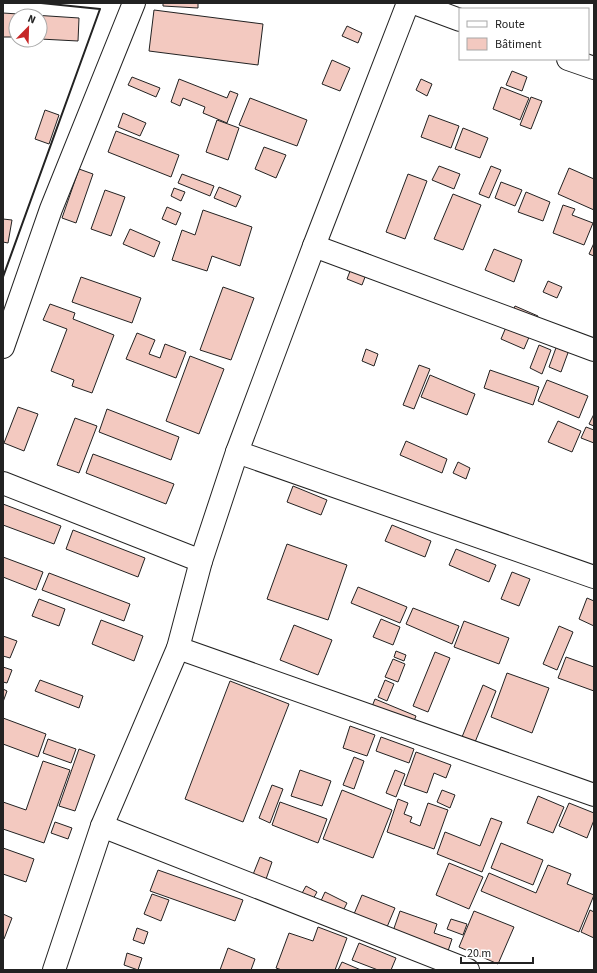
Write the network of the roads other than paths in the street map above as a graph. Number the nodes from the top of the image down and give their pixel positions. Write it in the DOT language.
graph roads {
  1 [pos="134,3"];
  2 [pos="408,3"];
  3 [pos="414,3"];
  4 [pos="459,20"];
  5 [pos="571,60"];
  6 [pos="594,68"];
  7 [pos="314,246"];
  8 [pos="3,348"];
  9 [pos="594,350"];
  10 [pos="236,452"];
  11 [pos="3,483"];
  12 [pos="201,561"];
  13 [pos="594,577"];
  14 [pos="178,648"];
  15 [pos="594,795"];
  16 [pos="102,826"];
  17 [pos="54,970"];
  18 [pos="468,970"];
  1 -- 8 [label="street"];
  2 -- 7 [label="street"];
  3 -- 4 [label="street"];
  5 -- 6 [label="street"];
  7 -- 9 [label="street"];
  7 -- 10 [label="street"];
  10 -- 12 [label="street"];
  10 -- 13 [label="street"];
  11 -- 12 [label="street"];
  12 -- 14 [label="street"];
  14 -- 15 [label="street"];
  14 -- 16 [label="street"];
  16 -- 17 [label="street"];
  16 -- 18 [label="street"];
}
